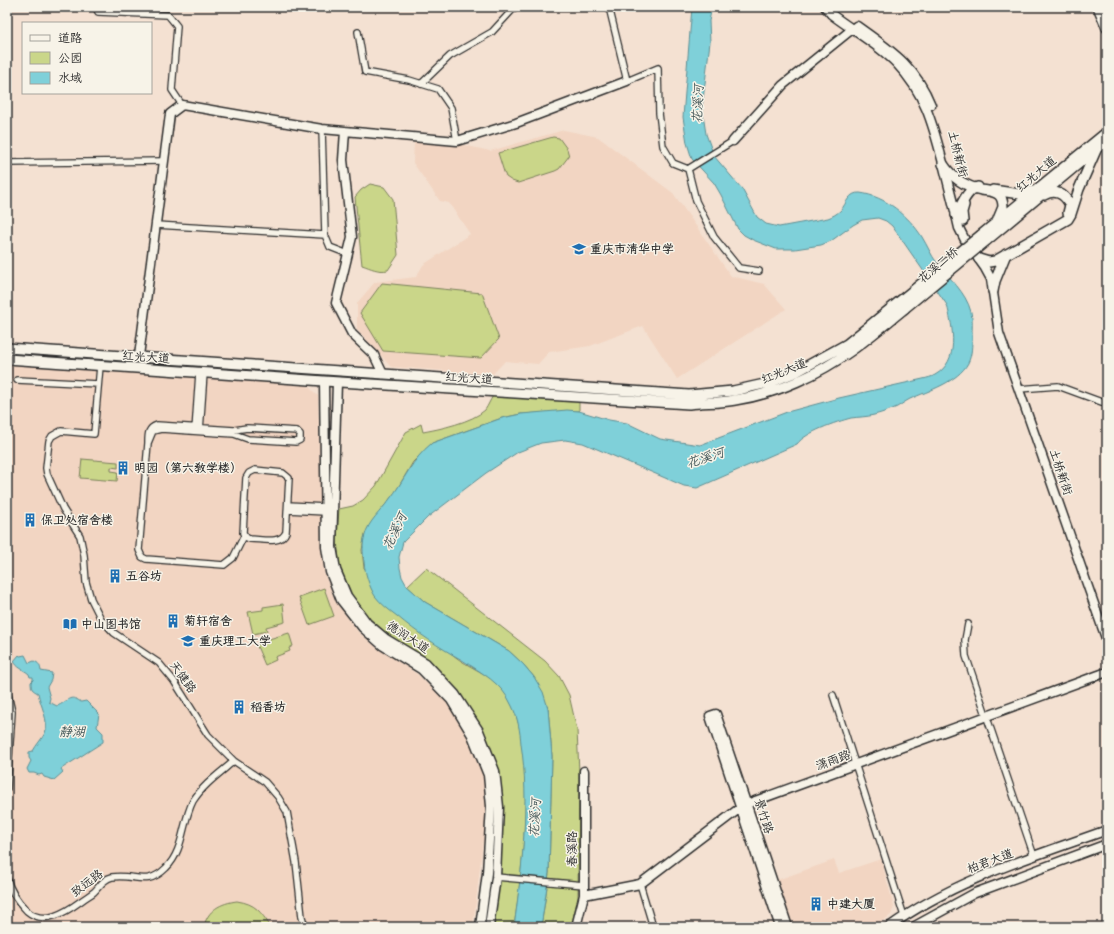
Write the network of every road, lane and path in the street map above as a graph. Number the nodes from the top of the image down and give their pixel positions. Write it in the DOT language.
graph roads {
  1 [pos="96,7"];
  2 [pos="515,7"];
  3 [pos="609,7"];
  4 [pos="825,7"];
  5 [pos="830,7"];
  6 [pos="1098,7"];
  7 [pos="1105,7"];
  8 [pos="1107,11"];
  9 [pos="854,27"];
  10 [pos="1107,28"];
  11 [pos="358,32"];
  12 [pos="626,81"];
  13 [pos="421,84"];
  14 [pos="182,105"];
  15 [pos="322,129"];
  16 [pos="344,131"];
  17 [pos="1107,132"];
  18 [pos="733,140"];
  19 [pos="1107,140"];
  20 [pos="457,141"];
  21 [pos="1097,148"];
  22 [pos="164,161"];
  23 [pos="7,164"];
  24 [pos="947,168"];
  25 [pos="688,169"];
  26 [pos="980,189"];
  27 [pos="1035,195"];
  28 [pos="959,215"];
  29 [pos="997,222"];
  30 [pos="156,225"];
  31 [pos="325,235"];
  32 [pos="984,238"];
  33 [pos="1016,247"];
  34 [pos="348,254"];
  35 [pos="1005,255"];
  36 [pos="982,258"];
  37 [pos="759,271"];
  38 [pos="995,281"];
  39 [pos="995,291"];
  40 [pos="903,305"];
  41 [pos="7,348"];
  42 [pos="139,356"];
  43 [pos="7,359"];
  44 [pos="100,366"];
  45 [pos="201,373"];
  46 [pos="383,374"];
  47 [pos="17,380"];
  48 [pos="324,381"];
  49 [pos="337,382"];
  50 [pos="98,384"];
  51 [pos="1019,389"];
  52 [pos="1107,404"];
  53 [pos="197,429"];
  54 [pos="288,507"];
  55 [pos="325,510"];
  56 [pos="244,536"];
  57 [pos="968,624"];
  58 [pos="1107,641"];
  59 [pos="1107,672"];
  60 [pos="7,690"];
  61 [pos="833,696"];
  62 [pos="713,715"];
  63 [pos="987,716"];
  64 [pos="9,752"];
  65 [pos="234,761"];
  66 [pos="856,764"];
  67 [pos="584,771"];
  68 [pos="7,788"];
  69 [pos="744,806"];
  70 [pos="1107,830"];
  71 [pos="1107,844"];
  72 [pos="1034,856"];
  73 [pos="993,872"];
  74 [pos="500,877"];
  75 [pos="7,878"];
  76 [pos="640,884"];
  77 [pos="584,885"];
  78 [pos="990,887"];
  79 [pos="584,895"];
  80 [pos="904,916"];
  81 [pos="305,927"];
  82 [pos="480,927"];
  83 [pos="489,927"];
  84 [pos="576,927"];
  85 [pos="653,927"];
  86 [pos="780,927"];
  87 [pos="788,927"];
  88 [pos="889,927"];
  89 [pos="913,927"];
  1 -- 14 [label="street"];
  2 -- 13 [label="street"];
  3 -- 12 [label="street"];
  4 -- 9 [label="main road"];
  5 -- 9 [label="main road"];
  6 -- 10 [label="main road"];
  7 -- 8 [label="main road"];
  9 -- 18 [label="main road"];
  9 -- 24 [label="main road, 土桥新街"];
  11 -- 13 [label="street"];
  12 -- 20 [label="main road"];
  12 -- 25 [label="street"];
  13 -- 20 [label="street"];
  14 -- 15 [label="main road"];
  14 -- 22 [label="main road"];
  15 -- 16 [label="main road"];
  15 -- 31 [label="street"];
  16 -- 20 [label="main road"];
  16 -- 34 [label="main road"];
  17 -- 27 [label="main road, 红光大道"];
  18 -- 25 [label="street"];
  19 -- 21 [label="main road, 红光大道"];
  21 -- 27 [label="main road, 红光大道"];
  21 -- 33 [label="main road"];
  22 -- 23 [label="street"];
  22 -- 30 [label="main road"];
  24 -- 26 [label="main road"];
  24 -- 28 [label="main road, 土桥新街"];
  24 -- 28 [label="main road, 土桥新街"];
  25 -- 37 [label="street"];
  26 -- 27 [label="main road"];
  26 -- 28 [label="main road"];
  26 -- 29 [label="main road"];
  27 -- 29 [label="main road, 红光大道"];
  27 -- 32 [label="main road, 红光大道"];
  27 -- 33 [label="main road"];
  28 -- 36 [label="main road, 土桥新街"];
  29 -- 32 [label="main road, 红光大道"];
  30 -- 31 [label="street"];
  30 -- 42 [label="main road"];
  31 -- 34 [label="street"];
  32 -- 40 [label="main road, 花溪二桥, bridge"];
  33 -- 35 [label="main road"];
  33 -- 36 [label="main road"];
  33 -- 39 [label="main road"];
  34 -- 46 [label="main road"];
  35 -- 36 [label="main road"];
  35 -- 38 [label="main road"];
  36 -- 38 [label="main road, 土桥新街"];
  36 -- 39 [label="main road, 土桥新街"];
  38 -- 39 [label="main road"];
  39 -- 51 [label="main road, 土桥新街"];
  40 -- 46 [label="main road, 红光大道"];
  40 -- 49 [label="main road, 红光大道"];
  41 -- 42 [label="main road, 红光大道"];
  42 -- 46 [label="main road, 红光大道"];
  43 -- 44 [label="main road, 红光大道"];
  44 -- 45 [label="main road, 红光大道"];
  44 -- 50 [label="street"];
  45 -- 48 [label="main road, 红光大道"];
  45 -- 53 [label="street"];
  47 -- 50 [label="street"];
  48 -- 49 [label="main road, 红光大道"];
  48 -- 55 [label="main road, 德润大道"];
  49 -- 74 [label="main road, 德润大道"];
  50 -- 65 [label="street, 天健路"];
  51 -- 52 [label="street"];
  51 -- 58 [label="main road, 土桥新街"];
  53 -- 53 [label="street"];
  53 -- 56 [label="street"];
  54 -- 55 [label="street"];
  54 -- 56 [label="street"];
  54 -- 56 [label="street"];
  55 -- 82 [label="main road, 德润大道"];
  57 -- 63 [label="street"];
  59 -- 63 [label="main road, 潇雨路"];
  60 -- 64 [label="street"];
  61 -- 66 [label="street"];
  62 -- 69 [label="main road, 景竹路"];
  63 -- 66 [label="main road, 潇雨路"];
  63 -- 72 [label="street"];
  64 -- 68 [label="street"];
  65 -- 75 [label="street, 致远路"];
  65 -- 81 [label="street, 天健路"];
  66 -- 69 [label="main road, 潇雨路"];
  66 -- 80 [label="street"];
  67 -- 77 [label="main road, 春溪路"];
  69 -- 76 [label="main road, 潇雨路"];
  69 -- 86 [label="main road, 景竹路"];
  69 -- 87 [label="main road, 景竹路"];
  70 -- 72 [label="main road, 柏君大道"];
  71 -- 78 [label="main road, 柏君大道"];
  72 -- 73 [label="main road, 柏君大道"];
  73 -- 78 [label="main road"];
  73 -- 80 [label="main road, 柏君大道"];
  74 -- 77 [label="street"];
  74 -- 83 [label="main road, 德润大道"];
  76 -- 79 [label="main road, 潇雨路"];
  76 -- 85 [label="street"];
  77 -- 79 [label="main road, 春溪路"];
  78 -- 89 [label="main road, 柏君大道"];
  79 -- 84 [label="main road, 春溪路"];
  80 -- 88 [label="main road, 柏君大道"];
}
